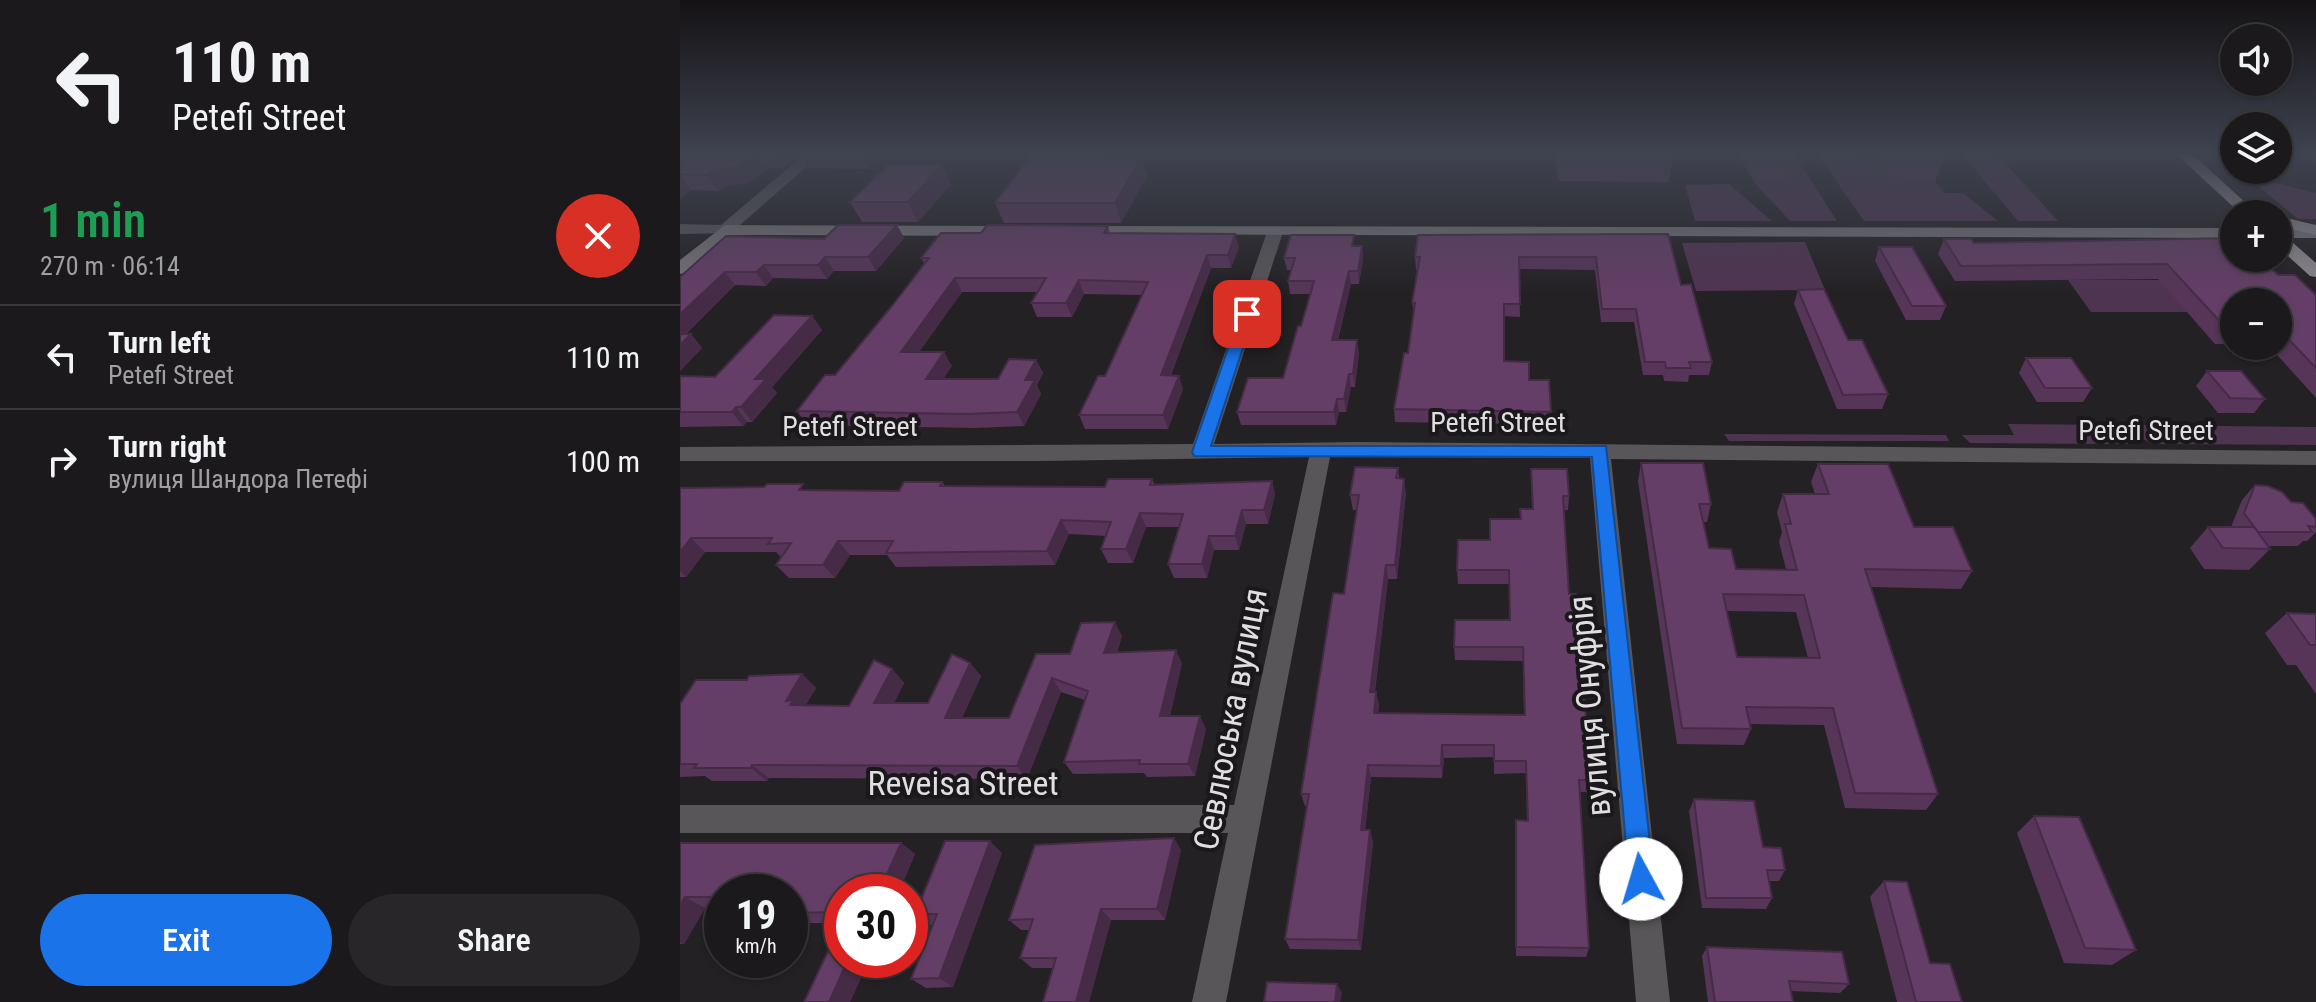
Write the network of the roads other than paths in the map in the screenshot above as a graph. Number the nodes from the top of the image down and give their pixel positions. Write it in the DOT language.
graph roads {
  1 [pos="760,200"];
  2 [pos="2292,225"];
  3 [pos="680,229"];
  4 [pos="725,230"];
  5 [pos="1034,231"];
  6 [pos="1064,231"];
  7 [pos="1275,232"];
  8 [pos="2316,232"];
  9 [pos="2220,233"];
  10 [pos="2292,235"];
  11 [pos="2316,240"];
  12 [pos="2292,249"];
  13 [pos="680,269"];
  14 [pos="2316,271"];
  15 [pos="1321,449"];
  16 [pos="1600,451"];
  17 [pos="1201,452"];
  18 [pos="680,454"];
  19 [pos="2316,458"];
  20 [pos="680,819"];
  21 [pos="1247,819"];
  22 [pos="1209,1002"];
  23 [pos="1653,1002"];
  1 -- 4 [label="street"];
  2 -- 8 [label="main road"];
  3 -- 4 [label="street"];
  4 -- 5 [label="main road"];
  4 -- 13 [label="main road"];
  6 -- 7 [label="main road"];
  7 -- 9 [label="main road"];
  7 -- 17 [label="street"];
  8 -- 10 [label="main road"];
  11 -- 14 [label="main road"];
  12 -- 14 [label="main road"];
  15 -- 16 [label="street, Petefi Street"];
  15 -- 17 [label="street, Petefi Street"];
  15 -- 21 [label="street, Севлюська вулиця"];
  16 -- 19 [label="street, Petefi Street"];
  16 -- 23 [label="street, вулиця Онуфрія"];
  17 -- 18 [label="street, Petefi Street"];
  20 -- 21 [label="street, Reveisa Street"];
  21 -- 22 [label="street, Севлюська вулиця"];
}
